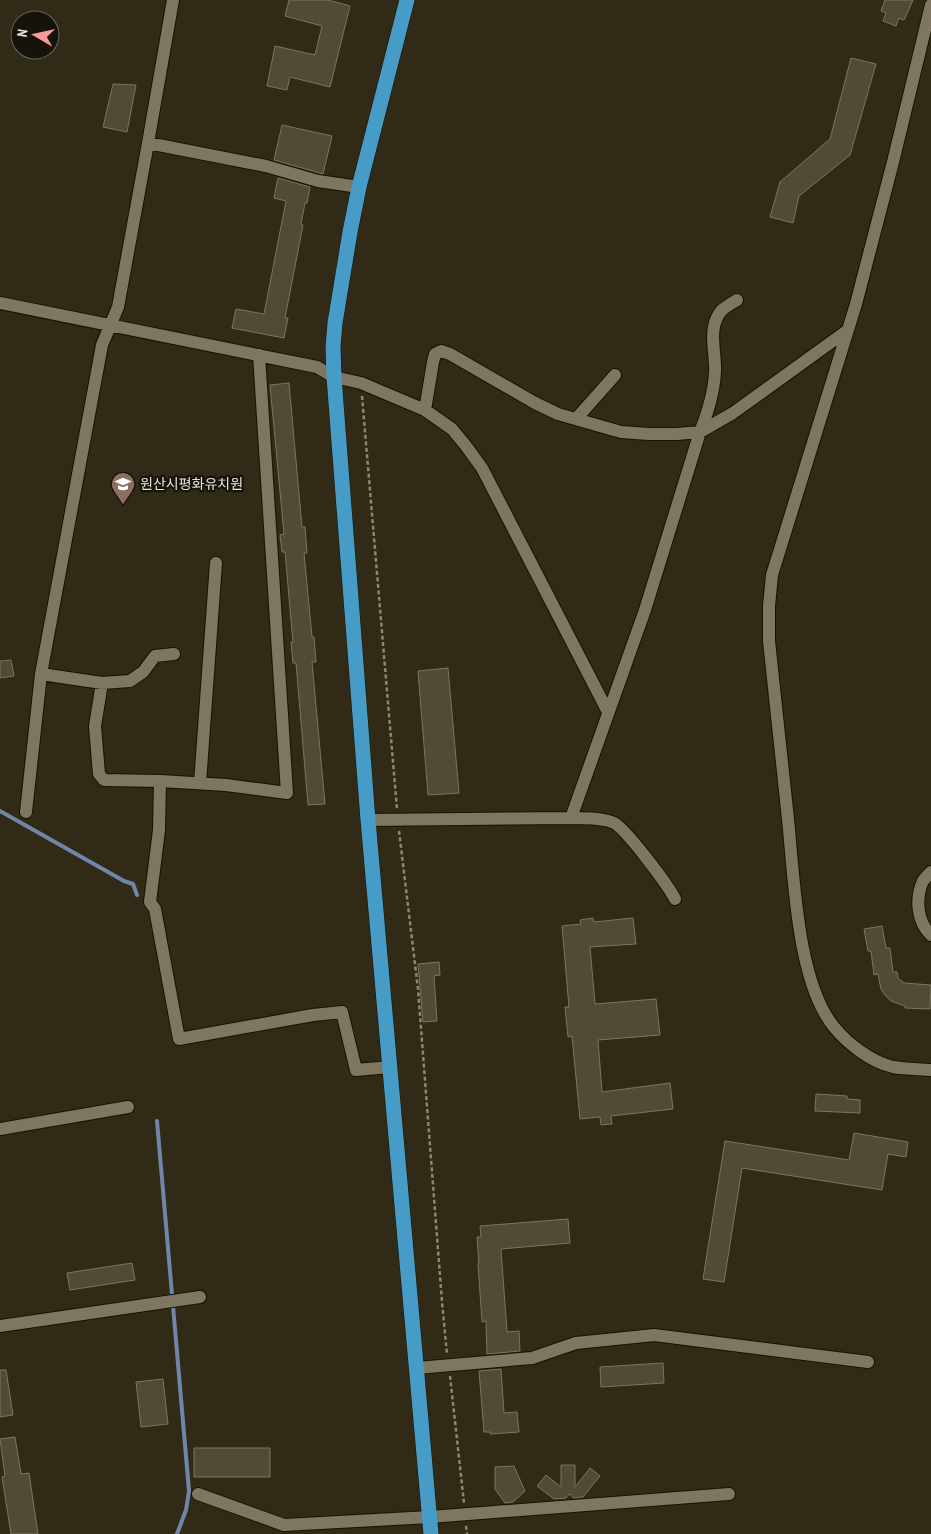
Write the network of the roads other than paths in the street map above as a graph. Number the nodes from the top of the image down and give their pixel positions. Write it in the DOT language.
graph roads {
  1 [pos="173,0"];
  2 [pos="407,0"];
  3 [pos="931,4"];
  4 [pos="148,143"];
  5 [pos="359,187"];
  6 [pos="737,300"];
  7 [pos="0,303"];
  8 [pos="111,324"];
  9 [pos="848,330"];
  10 [pos="259,355"];
  11 [pos="615,375"];
  12 [pos="334,377"];
  13 [pos="425,410"];
  14 [pos="576,419"];
  15 [pos="700,432"];
  16 [pos="216,563"];
  17 [pos="174,654"];
  18 [pos="41,674"];
  19 [pos="102,683"];
  20 [pos="608,712"];
  21 [pos="160,781"];
  22 [pos="200,784"];
  23 [pos="26,812"];
  24 [pos="571,818"];
  25 [pos="368,820"];
  26 [pos="931,872"];
  27 [pos="675,898"];
  28 [pos="931,935"];
  29 [pos="390,1067"];
  30 [pos="931,1070"];
  31 [pos="128,1107"];
  32 [pos="0,1129"];
  33 [pos="200,1297"];
  34 [pos="0,1326"];
  35 [pos="868,1362"];
  36 [pos="417,1368"];
  37 [pos="198,1494"];
  38 [pos="730,1494"];
  39 [pos="430,1517"];
  40 [pos="285,1529"];
  41 [pos="432,1534"];
  1 -- 4 [label="street"];
  2 -- 5 [label="highway"];
  3 -- 9 [label="street"];
  4 -- 5 [label="street"];
  4 -- 8 [label="street"];
  5 -- 12 [label="highway"];
  6 -- 15 [label="street"];
  7 -- 8 [label="street"];
  8 -- 10 [label="street"];
  8 -- 18 [label="street"];
  9 -- 15 [label="street"];
  9 -- 30 [label="street"];
  10 -- 12 [label="street"];
  10 -- 22 [label="street"];
  11 -- 14 [label="street"];
  12 -- 13 [label="street"];
  12 -- 25 [label="highway"];
  13 -- 14 [label="street"];
  13 -- 20 [label="street"];
  14 -- 15 [label="street"];
  15 -- 20 [label="street"];
  16 -- 22 [label="street"];
  17 -- 19 [label="street"];
  18 -- 19 [label="street"];
  18 -- 23 [label="street"];
  19 -- 21 [label="street"];
  20 -- 24 [label="street"];
  21 -- 22 [label="street"];
  21 -- 29 [label="street"];
  24 -- 25 [label="street"];
  24 -- 27 [label="street"];
  25 -- 29 [label="highway"];
  26 -- 28 [label="street"];
  29 -- 36 [label="highway"];
  31 -- 32 [label="street"];
  33 -- 34 [label="street"];
  35 -- 36 [label="street"];
  36 -- 39 [label="highway"];
  37 -- 40 [label="street"];
  38 -- 39 [label="street"];
  39 -- 40 [label="street"];
  39 -- 41 [label="highway"];
}
